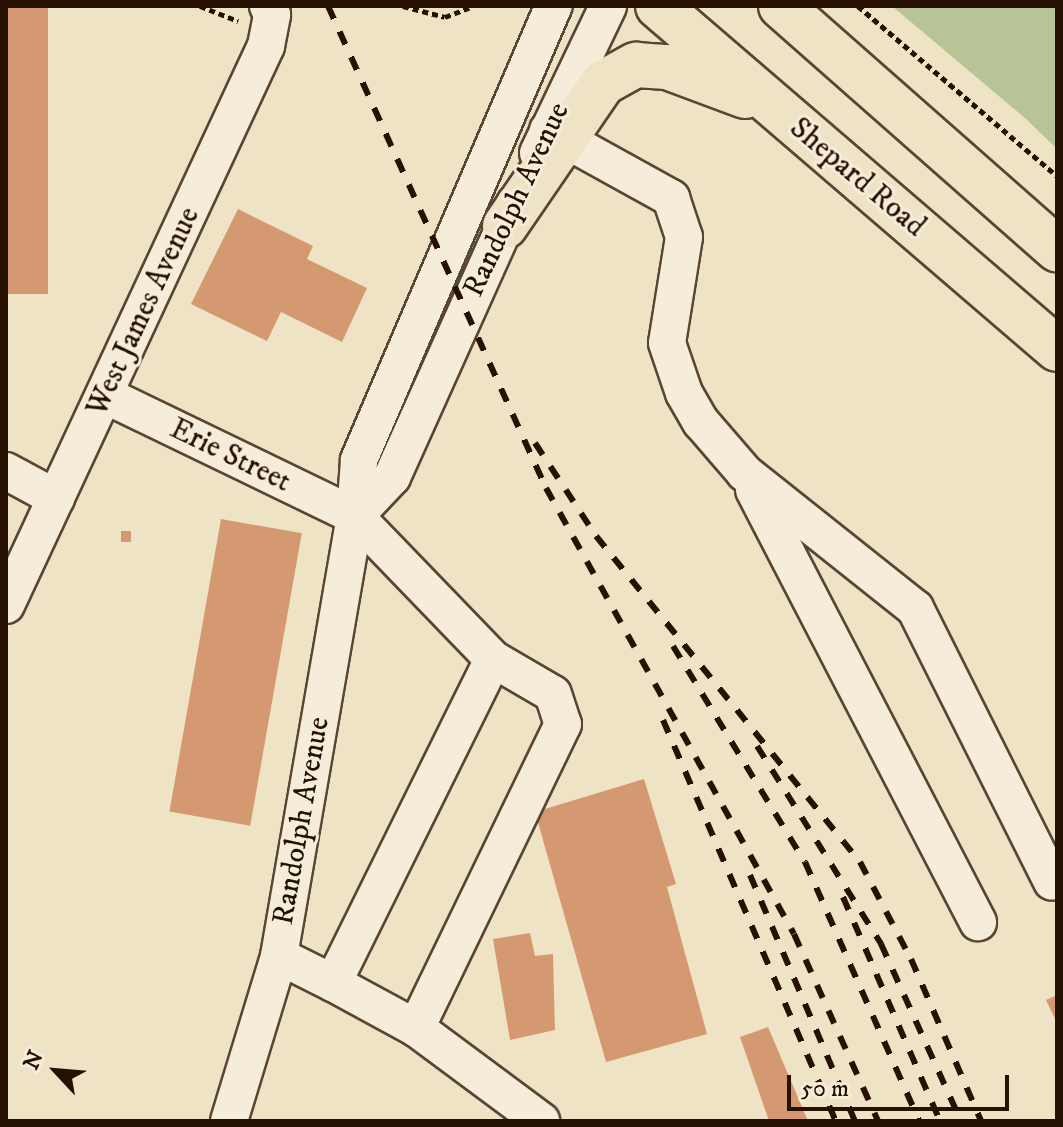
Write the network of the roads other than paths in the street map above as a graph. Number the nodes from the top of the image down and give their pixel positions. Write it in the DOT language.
graph roads {
  1 [pos="554,6"];
  2 [pos="608,6"];
  3 [pos="658,6"];
  4 [pos="781,6"];
  5 [pos="262,14"];
  6 [pos="773,108"];
  7 [pos="556,133"];
  8 [pos="505,226"];
  9 [pos="1057,249"];
  10 [pos="1057,349"];
  11 [pos="105,395"];
  12 [pos="6,471"];
  13 [pos="745,473"];
  14 [pos="56,498"];
  15 [pos="355,516"];
  16 [pos="6,605"];
  17 [pos="493,659"];
  18 [pos="1052,882"];
  19 [pos="978,922"];
  20 [pos="279,956"];
  21 [pos="333,983"];
  22 [pos="416,1028"];
  23 [pos="229,1121"];
  24 [pos="541,1121"];
  1 -- 15 [label="street, Randolph Avenue"];
  2 -- 7 [label="street, Randolph Avenue"];
  3 -- 6 [label="highway, Shepard Road"];
  4 -- 9 [label="highway"];
  5 -- 11 [label="street, West James Avenue"];
  6 -- 7 [label="highway"];
  6 -- 10 [label="highway, Shepard Road"];
  7 -- 8 [label="highway"];
  7 -- 13 [label="street"];
  8 -- 15 [label="street, Randolph Avenue"];
  11 -- 14 [label="street, West James Avenue"];
  11 -- 15 [label="street, Erie Street"];
  12 -- 14 [label="street"];
  13 -- 18 [label="street"];
  13 -- 19 [label="street"];
  14 -- 16 [label="street, West James Avenue"];
  15 -- 17 [label="street"];
  15 -- 20 [label="street, Randolph Avenue"];
  17 -- 21 [label="street"];
  17 -- 22 [label="street"];
  20 -- 21 [label="street"];
  20 -- 23 [label="street, Randolph Avenue"];
  21 -- 22 [label="street"];
  22 -- 24 [label="street"];
}
